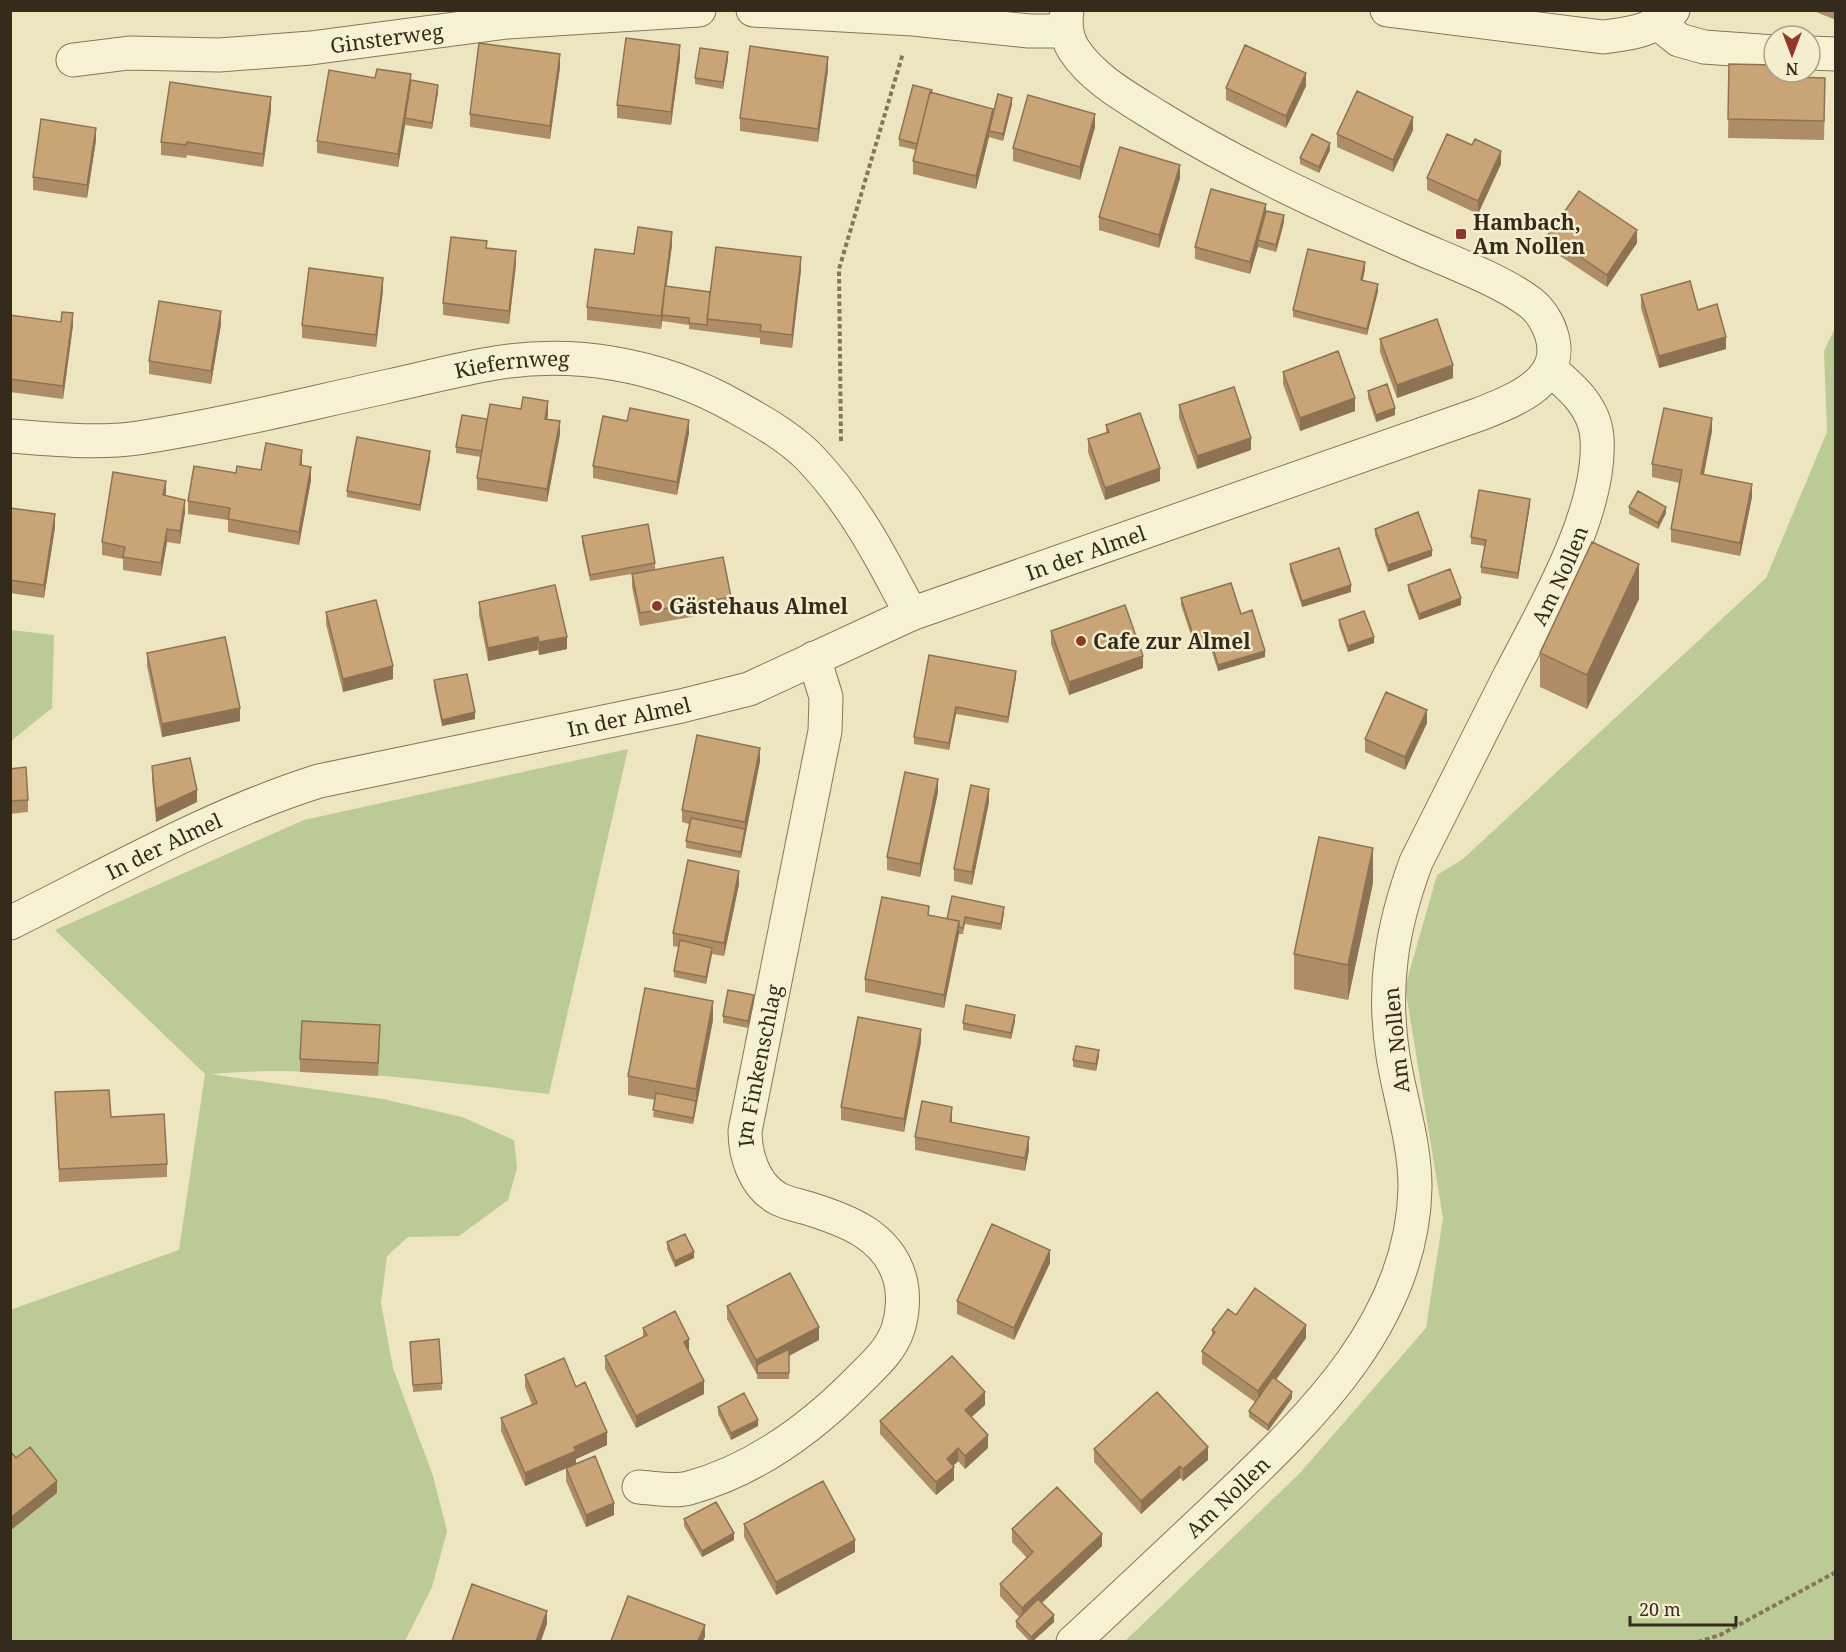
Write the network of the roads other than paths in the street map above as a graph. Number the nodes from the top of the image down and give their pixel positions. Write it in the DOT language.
graph roads {
  1 [pos="699,10"];
  2 [pos="753,10"];
  3 [pos="1388,10"];
  4 [pos="1666,17"];
  5 [pos="1066,21"];
  6 [pos="1762,51"];
  7 [pos="73,60"];
  8 [pos="1550,369"];
  9 [pos="10,436"];
  10 [pos="911,614"];
  11 [pos="814,658"];
  12 [pos="10,923"];
  13 [pos="639,1487"];
  14 [pos="1073,1641"];
  1 -- 7 [label="street, Ginsterweg"];
  2 -- 5 [label="street"];
  3 -- 4 [label="street"];
  4 -- 6 [label="street"];
  5 -- 8 [label="street"];
  8 -- 10 [label="street, In der Almel"];
  8 -- 14 [label="street, Am Nollen"];
  9 -- 10 [label="street, Kiefernweg"];
  10 -- 11 [label="street, In der Almel"];
  11 -- 12 [label="street, In der Almel"];
  11 -- 13 [label="street, Im Finkenschlag"];
}
